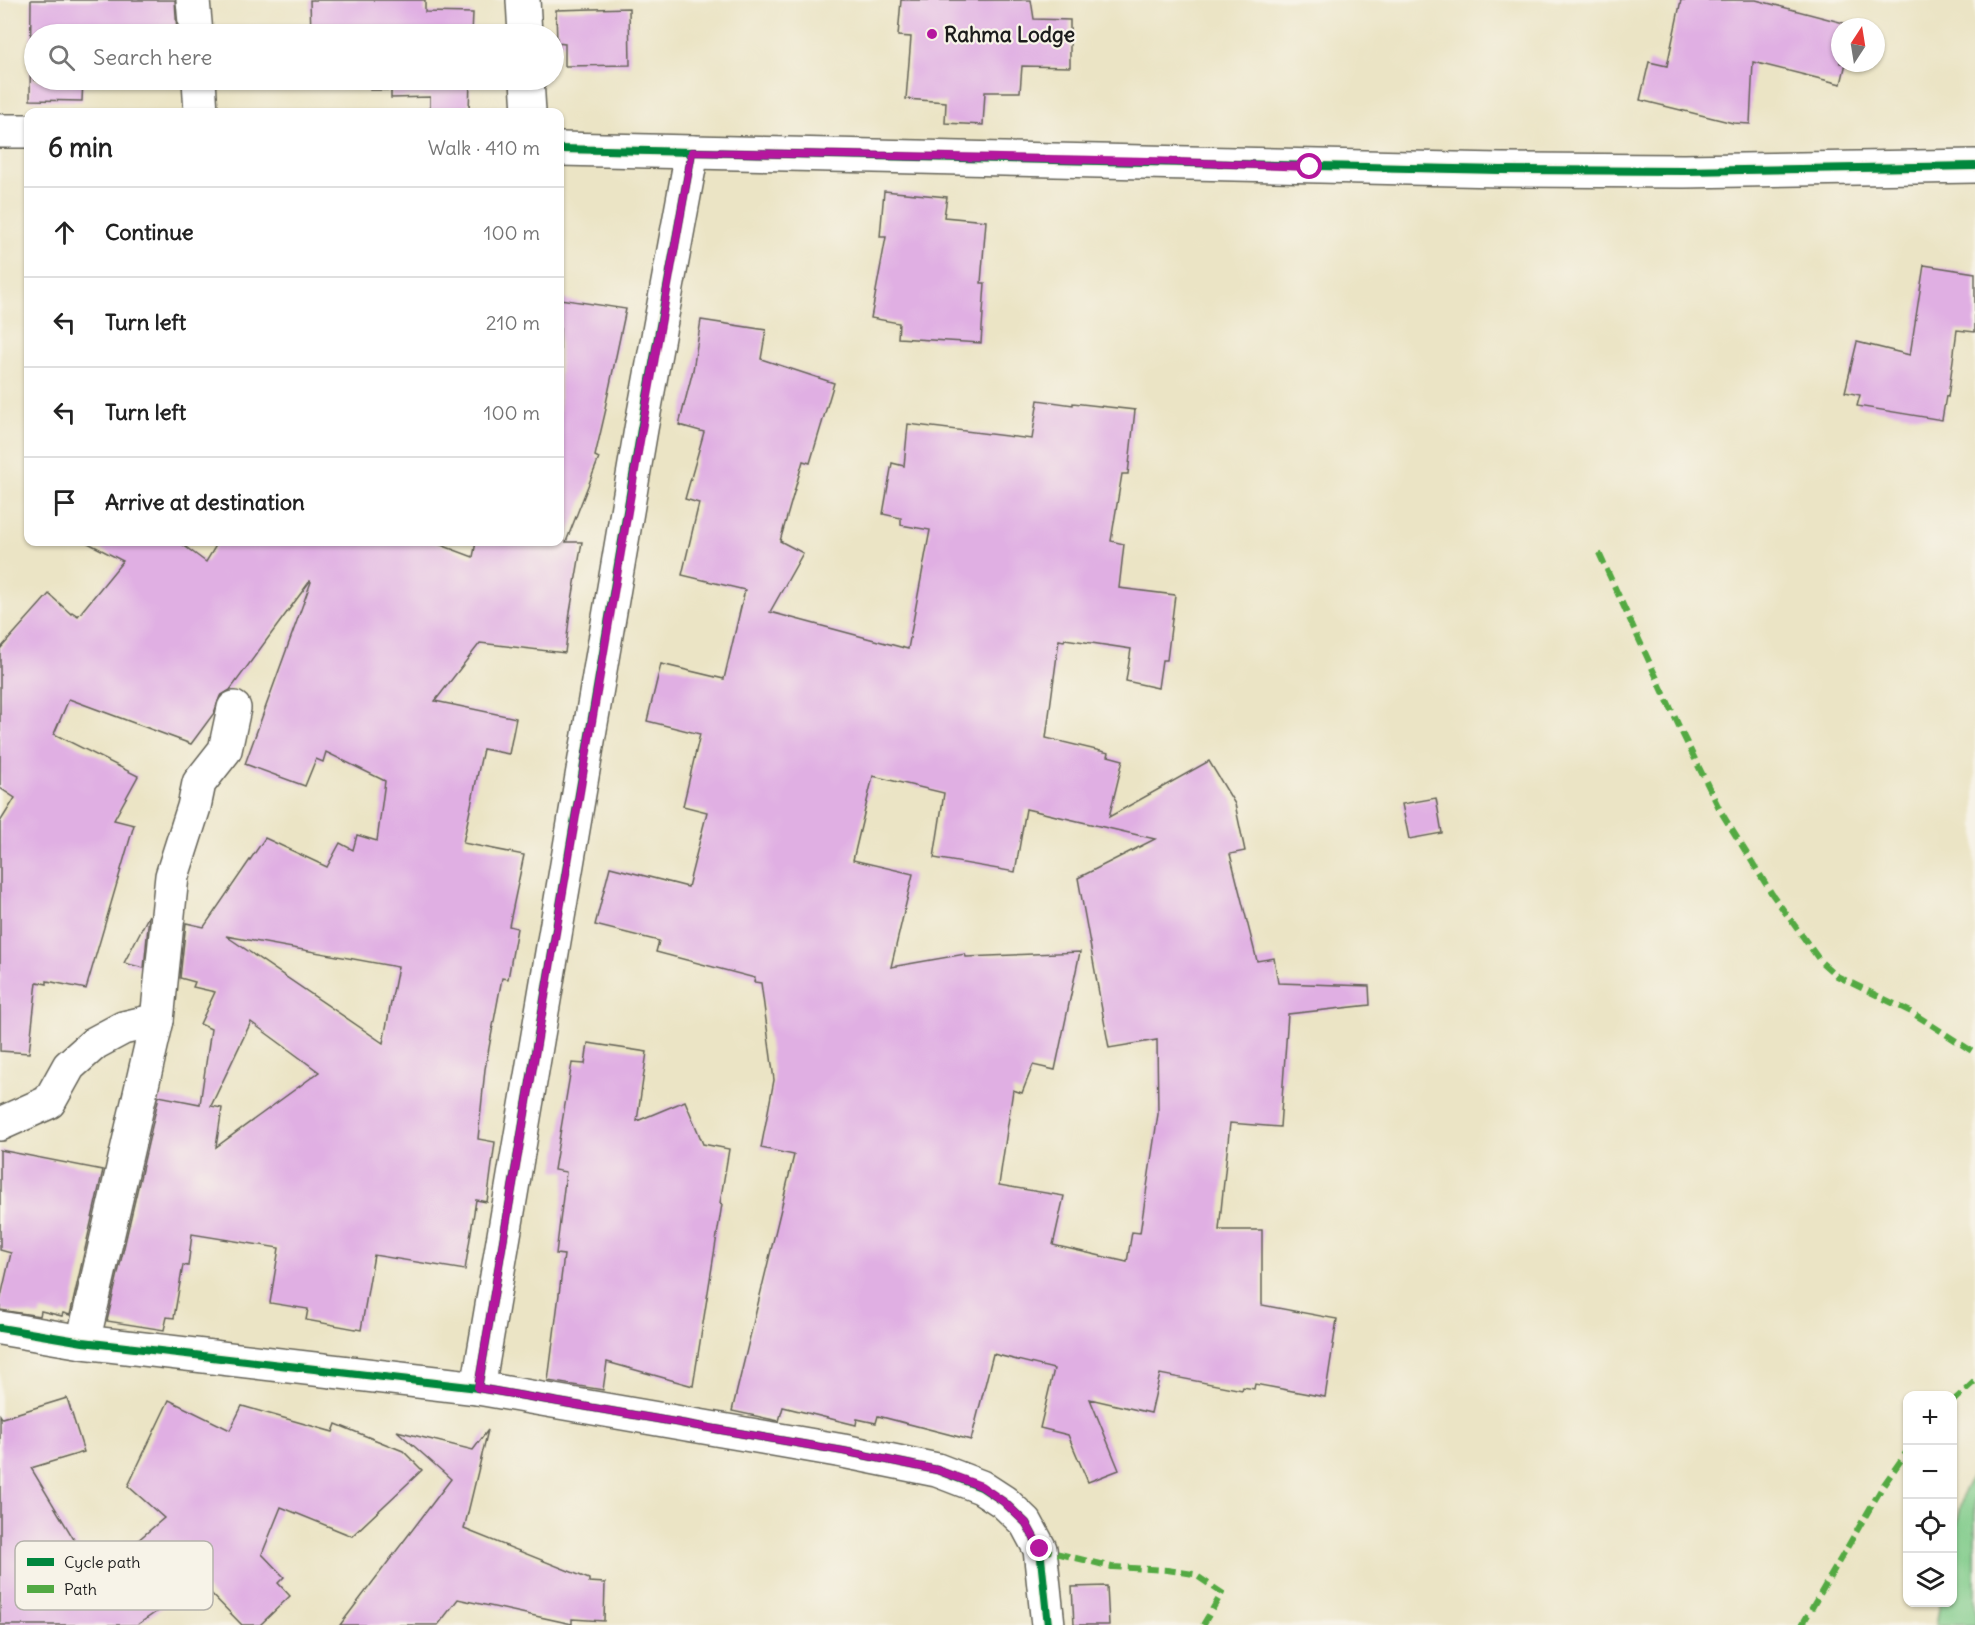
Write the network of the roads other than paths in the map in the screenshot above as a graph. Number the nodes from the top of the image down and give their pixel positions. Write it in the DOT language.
graph roads {
  1 [pos="193,0"];
  2 [pos="523,0"];
  3 [pos="195,24"];
  4 [pos="524,24"];
  5 [pos="200,90"];
  6 [pos="528,90"];
  7 [pos="201,108"];
  8 [pos="529,108"];
  9 [pos="0,131"];
  10 [pos="24,131"];
  11 [pos="564,149"];
  12 [pos="692,152"];
  13 [pos="1975,166"];
  14 [pos="234,708"];
  15 [pos="157,1020"];
  16 [pos="0,1124"];
  17 [pos="0,1328"];
  18 [pos="82,1342"];
  19 [pos="478,1388"];
  20 [pos="1048,1625"];
  1 -- 3 [label="street"];
  2 -- 4 [label="street"];
  5 -- 7 [label="street"];
  6 -- 8 [label="street"];
  9 -- 10 [label="street"];
  11 -- 12 [label="street"];
  12 -- 13 [label="street"];
  12 -- 19 [label="street"];
  14 -- 15 [label="street"];
  15 -- 16 [label="street"];
  15 -- 18 [label="street"];
  17 -- 18 [label="street"];
  18 -- 19 [label="street"];
  19 -- 20 [label="street"];
}
